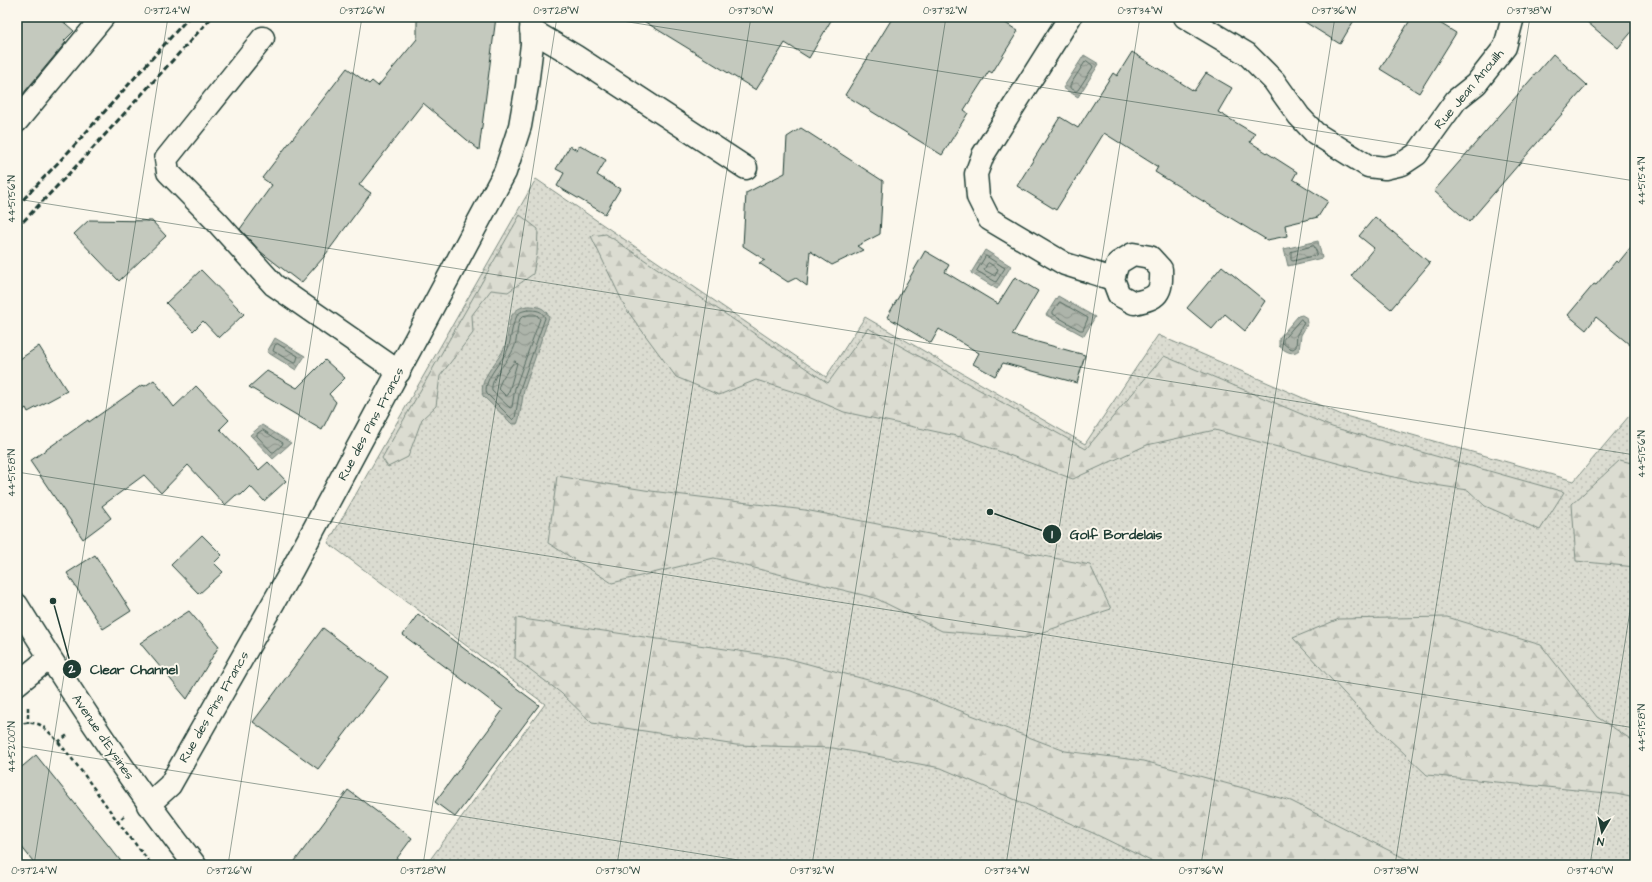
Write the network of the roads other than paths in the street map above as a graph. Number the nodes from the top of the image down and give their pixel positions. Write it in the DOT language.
graph roads {
  1 [pos="103,17"];
  2 [pos="1070,17"];
  3 [pos="1185,17"];
  4 [pos="1513,17"];
  5 [pos="531,23"];
  6 [pos="263,38"];
  7 [pos="17,121"];
  8 [pos="746,168"];
  9 [pos="1113,279"];
  10 [pos="399,372"];
  11 [pos="17,605"];
  12 [pos="50,658"];
  13 [pos="17,684"];
  14 [pos="148,805"];
  15 [pos="195,865"];
  1 -- 7 [label="street"];
  2 -- 9 [label="street"];
  3 -- 4 [label="street, Rue Jean Anouilh"];
  5 -- 8 [label="street"];
  5 -- 10 [label="street, Rue des Pins Francs"];
  6 -- 10 [label="street"];
  10 -- 14 [label="street, Rue des Pins Francs"];
  11 -- 12 [label="street, Avenue d'Eysines"];
  12 -- 13 [label="street"];
  12 -- 14 [label="street, Avenue d'Eysines"];
  14 -- 15 [label="street, Avenue d'Eysines"];
}
